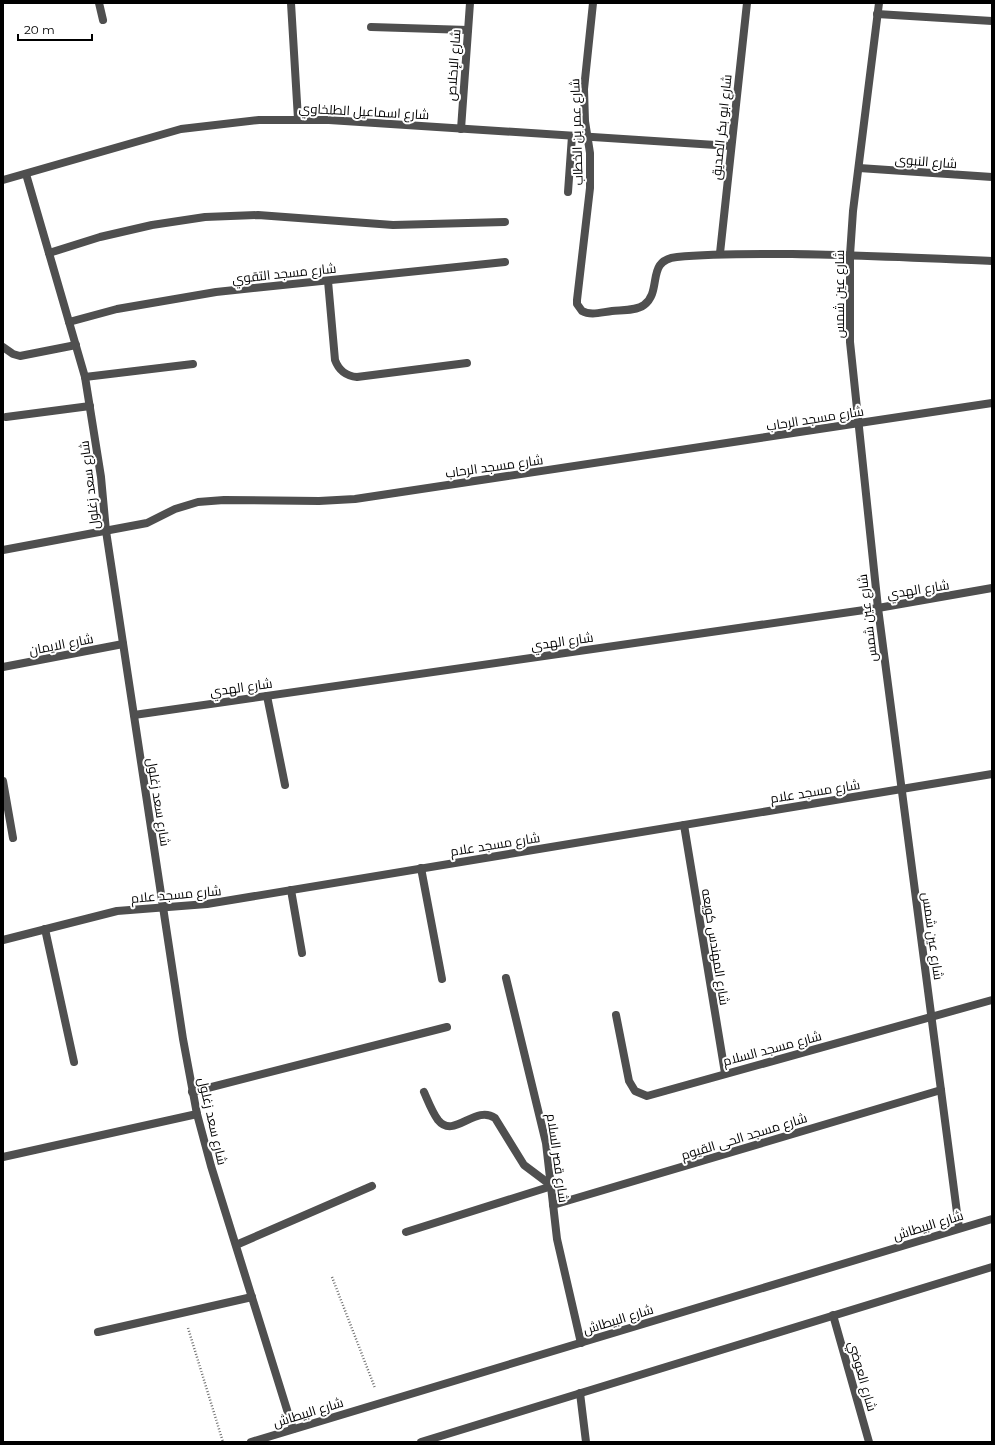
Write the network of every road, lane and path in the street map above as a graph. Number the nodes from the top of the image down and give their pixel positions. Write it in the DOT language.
graph roads {
  1 [pos="99,3"];
  2 [pos="291,3"];
  3 [pos="470,3"];
  4 [pos="593,3"];
  5 [pos="747,3"];
  6 [pos="879,3"];
  7 [pos="878,14"];
  8 [pos="103,20"];
  9 [pos="992,21"];
  10 [pos="371,27"];
  11 [pos="468,30"];
  12 [pos="298,119"];
  13 [pos="460,129"];
  14 [pos="572,136"];
  15 [pos="588,136"];
  16 [pos="732,146"];
  17 [pos="859,168"];
  18 [pos="26,174"];
  19 [pos="992,177"];
  20 [pos="3,180"];
  21 [pos="568,192"];
  22 [pos="505,222"];
  23 [pos="49,253"];
  24 [pos="720,253"];
  25 [pos="850,255"];
  26 [pos="992,261"];
  27 [pos="505,262"];
  28 [pos="328,280"];
  29 [pos="69,322"];
  30 [pos="76,345"];
  31 [pos="3,347"];
  32 [pos="467,363"];
  33 [pos="193,364"];
  34 [pos="85,377"];
  35 [pos="992,403"];
  36 [pos="90,406"];
  37 [pos="6,417"];
  38 [pos="858,424"];
  39 [pos="106,531"];
  40 [pos="3,550"];
  41 [pos="992,588"];
  42 [pos="878,608"];
  43 [pos="123,644"];
  44 [pos="3,667"];
  45 [pos="267,696"];
  46 [pos="134,715"];
  47 [pos="992,774"];
  48 [pos="3,781"];
  49 [pos="285,785"];
  50 [pos="901,789"];
  51 [pos="684,825"];
  52 [pos="12,838"];
  53 [pos="422,868"];
  54 [pos="291,890"];
  55 [pos="164,908"];
  56 [pos="45,929"];
  57 [pos="3,940"];
  58 [pos="302,953"];
  59 [pos="506,978"];
  60 [pos="442,979"];
  61 [pos="992,1000"];
  62 [pos="616,1015"];
  63 [pos="932,1017"];
  64 [pos="447,1027"];
  65 [pos="74,1062"];
  66 [pos="725,1073"];
  67 [pos="941,1090"];
  68 [pos="192,1092"];
  69 [pos="424,1092"];
  70 [pos="197,1114"];
  71 [pos="3,1157"];
  72 [pos="372,1186"];
  73 [pos="552,1186"];
  74 [pos="554,1205"];
  75 [pos="992,1219"];
  76 [pos="959,1228"];
  77 [pos="406,1232"];
  78 [pos="236,1245"];
  79 [pos="992,1267"];
  80 [pos="332,1277"];
  81 [pos="252,1297"];
  82 [pos="184,1313"];
  83 [pos="833,1316"];
  84 [pos="98,1332"];
  85 [pos="581,1343"];
  86 [pos="580,1393"];
  87 [pos="381,1403"];
  88 [pos="293,1429"];
  89 [pos="223,1442"];
  90 [pos="251,1442"];
  91 [pos="421,1442"];
  92 [pos="586,1442"];
  93 [pos="869,1442"];
  1 -- 8 [label="street"];
  2 -- 12 [label="street"];
  3 -- 11 [label="street, شارع الإخلاص"];
  4 -- 15 [label="street, شارع عمر بن الخطاب"];
  5 -- 16 [label="street, شارع ابو بكر الصديق"];
  6 -- 7 [label="street, شارع عين شمس"];
  7 -- 9 [label="street"];
  7 -- 17 [label="street, شارع عين شمس"];
  10 -- 11 [label="street"];
  11 -- 13 [label="street, شارع الإخلاص"];
  12 -- 13 [label="street, شارع اسماعيل الطلخاوي"];
  12 -- 18 [label="street, شارع اسماعيل الطلخاوي"];
  13 -- 14 [label="street, شارع اسماعيل الطلخاوي"];
  14 -- 15 [label="street, شارع اسماعيل الطلخاوي"];
  14 -- 21 [label="street"];
  15 -- 16 [label="street, شارع اسماعيل الطلخاوي"];
  15 -- 24 [label="street, شارع عمر بن الخطاب"];
  16 -- 24 [label="street, شارع ابو بكر الصديق"];
  17 -- 19 [label="street, شارع النبوى"];
  17 -- 25 [label="street, شارع عين شمس"];
  18 -- 20 [label="street, شارع اسماعيل الطلخاوي"];
  18 -- 23 [label="street, شارع سعد زغلول"];
  22 -- 23 [label="street"];
  23 -- 29 [label="street, شارع سعد زغلول"];
  24 -- 25 [label="street"];
  25 -- 26 [label="street"];
  25 -- 38 [label="street, شارع عين شمس"];
  27 -- 28 [label="street, شارع مسجد التقوي"];
  28 -- 29 [label="street, شارع مسجد التقوي"];
  28 -- 32 [label="street"];
  29 -- 30 [label="street, شارع سعد زغلول"];
  30 -- 31 [label="street"];
  30 -- 34 [label="street, شارع سعد زغلول"];
  33 -- 34 [label="street"];
  34 -- 36 [label="street, شارع سعد زغلول"];
  35 -- 38 [label="street, شارع مسجد الرحاب"];
  36 -- 37 [label="street"];
  36 -- 39 [label="street, شارع سعد زغلول"];
  38 -- 39 [label="street, شارع مسجد الرحاب"];
  38 -- 42 [label="street, شارع عين شمس"];
  39 -- 40 [label="street, شارع مسجد الرحاب"];
  39 -- 43 [label="street, شارع سعد زغلول"];
  41 -- 42 [label="street, شارع الهدي"];
  42 -- 45 [label="street, شارع الهدي"];
  42 -- 50 [label="street, شارع عين شمس"];
  43 -- 44 [label="street, شارع الايمان"];
  43 -- 46 [label="street, شارع سعد زغلول"];
  45 -- 46 [label="street, شارع الهدي"];
  45 -- 49 [label="street"];
  46 -- 55 [label="street, شارع سعد زغلول"];
  47 -- 50 [label="street, شارع مسجد علام"];
  48 -- 52 [label="street"];
  50 -- 51 [label="street, شارع مسجد علام"];
  50 -- 63 [label="street, شارع عين شمس"];
  51 -- 53 [label="street, شارع مسجد علام"];
  51 -- 66 [label="street, شارع المهندس كويعه"];
  53 -- 54 [label="street, شارع مسجد علام"];
  53 -- 60 [label="street"];
  54 -- 55 [label="street, شارع مسجد علام"];
  54 -- 58 [label="street"];
  55 -- 56 [label="street, شارع مسجد علام"];
  55 -- 68 [label="street, شارع سعد زغلول"];
  56 -- 57 [label="street, شارع مسجد علام"];
  56 -- 65 [label="street"];
  59 -- 73 [label="street, شارع قصر السلام"];
  61 -- 63 [label="street, شارع مسجد السلام"];
  62 -- 66 [label="street, شارع مسجد السلام"];
  63 -- 66 [label="street, شارع مسجد السلام"];
  63 -- 67 [label="street, شارع عين شمس"];
  64 -- 68 [label="street"];
  67 -- 74 [label="street, شارع مسجد الحى القيوم"];
  67 -- 76 [label="street, شارع عين شمس"];
  68 -- 70 [label="street, شارع سعد زغلول"];
  69 -- 73 [label="street"];
  70 -- 71 [label="street"];
  70 -- 78 [label="street, شارع سعد زغلول"];
  72 -- 78 [label="street"];
  73 -- 74 [label="street, شارع قصر السلام"];
  73 -- 77 [label="street"];
  74 -- 85 [label="street, شارع قصر السلام"];
  75 -- 76 [label="street, شارع البيطاش"];
  76 -- 85 [label="street, شارع البيطاش"];
  78 -- 81 [label="street, شارع سعد زغلول"];
  79 -- 83 [label="street"];
  80 -- 87 [label="path"];
  81 -- 82 [label="street"];
  81 -- 88 [label="street, شارع سعد زغلول"];
  82 -- 84 [label="street"];
  82 -- 89 [label="path"];
  83 -- 86 [label="street"];
  83 -- 93 [label="street, شارع العوضي"];
  85 -- 87 [label="street, شارع البيطاش"];
  86 -- 91 [label="street"];
  86 -- 92 [label="street"];
  87 -- 88 [label="street, شارع البيطاش"];
  88 -- 90 [label="street, شارع البيطاش"];
}
